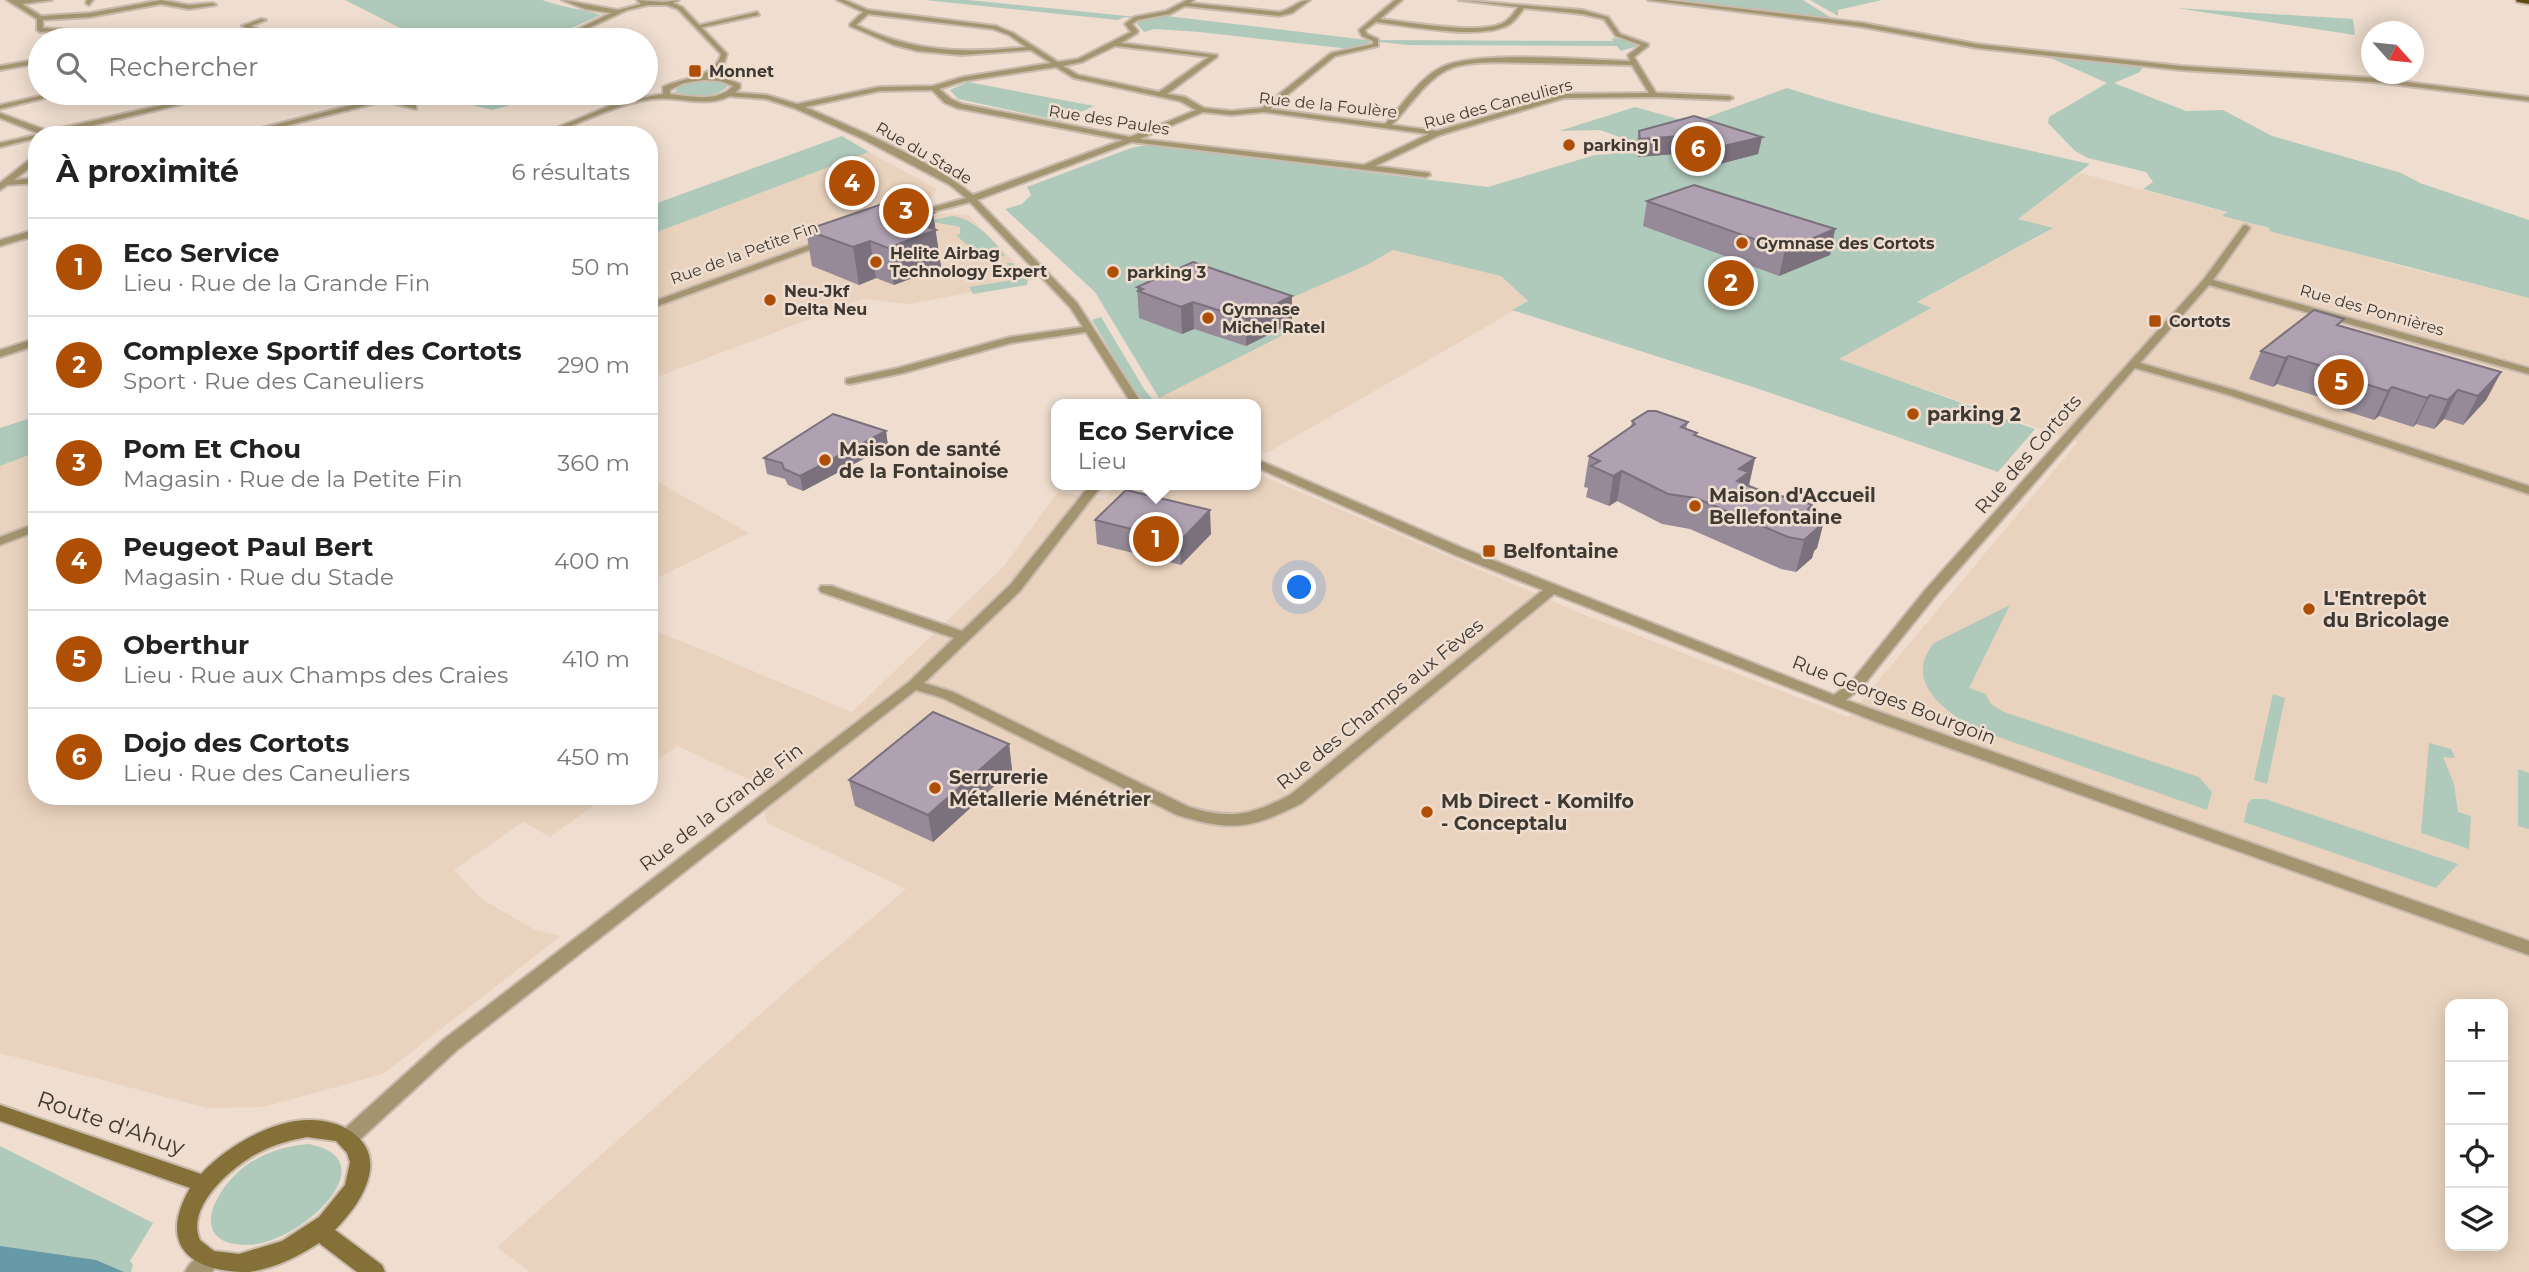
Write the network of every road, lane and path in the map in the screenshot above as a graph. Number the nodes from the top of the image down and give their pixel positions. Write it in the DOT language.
graph roads {
  1 [pos="49,0"];
  2 [pos="169,0"];
  3 [pos="565,0"];
  4 [pos="840,0"];
  5 [pos="1307,0"];
  6 [pos="1388,0"];
  7 [pos="1399,0"];
  8 [pos="1462,0"];
  9 [pos="1651,0"];
  10 [pos="2520,0"];
  11 [pos="640,1"];
  12 [pos="672,1"];
  13 [pos="13,2"];
  14 [pos="161,2"];
  15 [pos="1187,2"];
  16 [pos="2529,2"];
  17 [pos="649,4"];
  18 [pos="213,5"];
  19 [pos="632,7"];
  20 [pos="1522,7"];
  21 [pos="619,12"];
  22 [pos="867,12"];
  23 [pos="757,15"];
  24 [pos="40,18"];
  25 [pos="263,20"];
  26 [pos="1375,20"];
  27 [pos="699,26"];
  28 [pos="40,28"];
  29 [pos="250,28"];
  30 [pos="584,28"];
  31 [pos="1116,44"];
  32 [pos="1031,48"];
  33 [pos="28,63"];
  34 [pos="1634,63"];
  35 [pos="1056,65"];
  36 [pos="0,68"];
  37 [pos="702,79"];
  38 [pos="934,88"];
  39 [pos="728,94"];
  40 [pos="667,95"];
  41 [pos="1160,95"];
  42 [pos="1654,95"];
  43 [pos="658,97"];
  44 [pos="1729,98"];
  45 [pos="2529,99"];
  46 [pos="28,101"];
  47 [pos="171,105"];
  48 [pos="362,105"];
  49 [pos="407,105"];
  50 [pos="624,105"];
  51 [pos="797,106"];
  52 [pos="0,107"];
  53 [pos="413,107"];
  54 [pos="1202,110"];
  55 [pos="1264,110"];
  56 [pos="0,115"];
  57 [pos="1388,125"];
  58 [pos="80,126"];
  59 [pos="294,126"];
  60 [pos="567,126"];
  61 [pos="28,127"];
  62 [pos="1437,132"];
  63 [pos="28,139"];
  64 [pos="1133,140"];
  65 [pos="0,145"];
  66 [pos="28,165"];
  67 [pos="1365,168"];
  68 [pos="1426,176"];
  69 [pos="28,181"];
  70 [pos="3,185"];
  71 [pos="971,198"];
  72 [pos="902,219"];
  73 [pos="2246,228"];
  74 [pos="28,235"];
  75 [pos="831,240"];
  76 [pos="0,243"];
  77 [pos="2207,281"];
  78 [pos="658,303"];
  79 [pos="1086,326"];
  80 [pos="28,344"];
  81 [pos="0,354"];
  82 [pos="2132,364"];
  83 [pos="2529,371"];
  84 [pos="850,380"];
  85 [pos="1134,399"];
  86 [pos="1261,465"];
  87 [pos="1092,490"];
  88 [pos="2529,490"];
  89 [pos="28,530"];
  90 [pos="0,541"];
  91 [pos="826,589"];
  92 [pos="1552,589"];
  93 [pos="964,637"];
  94 [pos="914,685"];
  95 [pos="1835,701"];
  96 [pos="2529,948"];
  97 [pos="0,1113"];
  98 [pos="348,1138"];
  99 [pos="204,1184"];
  100 [pos="319,1230"];
  101 [pos="203,1266"];
  102 [pos="374,1272"];
  1 -- 13 [label="street"];
  2 -- 14 [label="street"];
  3 -- 21 [label="street"];
  4 -- 22 [label="street, Rue de la Foulère"];
  5 -- 15 [label="street"];
  6 -- 7 [label="street"];
  7 -- 26 [label="street"];
  8 -- 20 [label="street"];
  9 -- 45 [label="street"];
  10 -- 16 [label="highway"];
  11 -- 17 [label="street"];
  11 -- 19 [label="street"];
  12 -- 17 [label="street"];
  12 -- 27 [label="street"];
  13 -- 24 [label="street"];
  14 -- 18 [label="street"];
  14 -- 24 [label="street"];
  15 -- 31 [label="street"];
  17 -- 19 [label="street"];
  19 -- 21 [label="street"];
  20 -- 26 [label="street"];
  20 -- 34 [label="street"];
  21 -- 30 [label="street"];
  22 -- 32 [label="street, Rue de la Foulère"];
  22 -- 32 [label="street"];
  23 -- 27 [label="street"];
  24 -- 28 [label="street"];
  25 -- 29 [label="street"];
  26 -- 55 [label="street"];
  27 -- 37 [label="street"];
  31 -- 35 [label="street"];
  31 -- 41 [label="street"];
  32 -- 35 [label="street, Rue de la Foulère"];
  33 -- 36 [label="street"];
  34 -- 42 [label="street"];
  34 -- 57 [label="street"];
  35 -- 38 [label="street"];
  35 -- 41 [label="street, Rue de la Foulère"];
  37 -- 39 [label="street"];
  37 -- 40 [label="street"];
  38 -- 51 [label="street"];
  38 -- 64 [label="street, Rue des Paules"];
  39 -- 40 [label="street, Rue du Stade"];
  39 -- 51 [label="street, Rue du Stade"];
  40 -- 43 [label="street"];
  41 -- 54 [label="street, Rue de la Foulère"];
  42 -- 44 [label="street, Rue des Caneuliers"];
  42 -- 62 [label="street, Rue des Caneuliers"];
  46 -- 52 [label="street"];
  47 -- 58 [label="street"];
  48 -- 59 [label="street"];
  49 -- 53 [label="street"];
  50 -- 60 [label="street"];
  51 -- 71 [label="street, Rue du Stade"];
  54 -- 55 [label="street, Rue de la Foulère"];
  54 -- 64 [label="street"];
  55 -- 57 [label="street, Rue de la Foulère"];
  56 -- 61 [label="street"];
  57 -- 62 [label="street, Rue de la Foulère"];
  62 -- 67 [label="street, Rue des Caneuliers"];
  63 -- 65 [label="street"];
  64 -- 67 [label="street, Rue des Paules"];
  64 -- 71 [label="street"];
  66 -- 70 [label="street"];
  67 -- 68 [label="street, Rue des Paules"];
  69 -- 70 [label="street"];
  71 -- 72 [label="street"];
  71 -- 79 [label="street, Rue du Stade"];
  73 -- 77 [label="street, Rue des Cortots"];
  74 -- 76 [label="street"];
  75 -- 78 [label="street, Rue de la Petite Fin"];
  77 -- 82 [label="street, Rue des Cortots"];
  77 -- 83 [label="street, Rue des Ponnières"];
  79 -- 84 [label="street"];
  79 -- 85 [label="street, Rue du Stade"];
  80 -- 81 [label="street"];
  82 -- 88 [label="street"];
  82 -- 95 [label="street, Rue des Cortots"];
  86 -- 92 [label="street, Rue Georges Bourgoin"];
  87 -- 93 [label="street, Rue de la Grande Fin"];
  89 -- 90 [label="street"];
  91 -- 93 [label="street"];
  92 -- 94 [label="street, Rue des Champs aux Fèves"];
  92 -- 95 [label="street, Rue Georges Bourgoin"];
  93 -- 94 [label="street, Rue de la Grande Fin"];
  94 -- 98 [label="street, Rue de la Grande Fin"];
  95 -- 96 [label="street, Rue Georges Bourgoin"];
  97 -- 99 [label="main road, Route d'Ahuy"];
  98 -- 99 [label="main road"];
  98 -- 100 [label="main road"];
  99 -- 101 [label="main road"];
  100 -- 101 [label="main road"];
  100 -- 102 [label="main road"];
}
